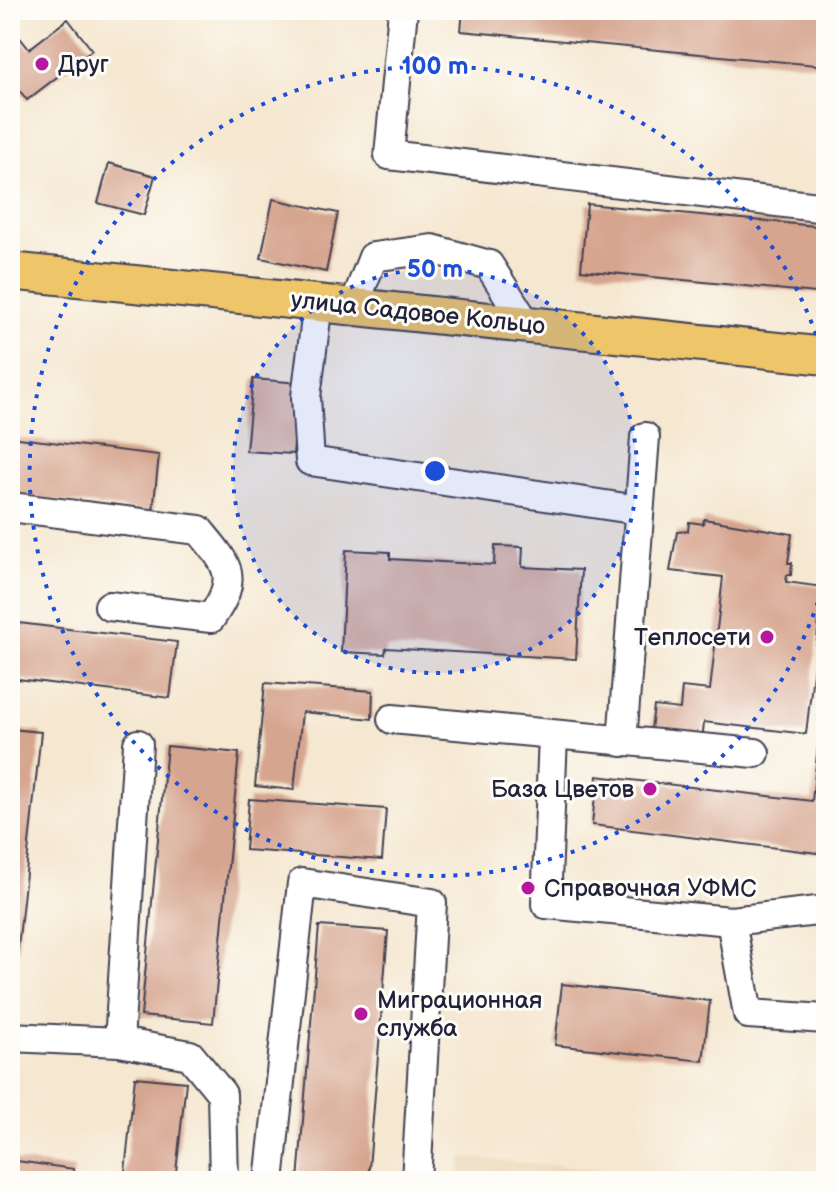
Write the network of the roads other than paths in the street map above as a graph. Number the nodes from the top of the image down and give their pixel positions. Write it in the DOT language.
graph roads {
  1 [pos="403,10"];
  2 [pos="826,208"];
  3 [pos="10,271"];
  4 [pos="318,303"];
  5 [pos="354,306"];
  6 [pos="527,325"];
  7 [pos="826,356"];
  8 [pos="645,437"];
  9 [pos="10,507"];
  10 [pos="639,510"];
  11 [pos="109,606"];
  12 [pos="392,719"];
  13 [pos="553,736"];
  14 [pos="622,742"];
  15 [pos="138,744"];
  16 [pos="755,753"];
  17 [pos="826,910"];
  18 [pos="731,921"];
  19 [pos="826,1019"];
  20 [pos="10,1037"];
  21 [pos="119,1042"];
  22 [pos="224,1181"];
  23 [pos="269,1181"];
  24 [pos="416,1181"];
  1 -- 2 [label="street"];
  3 -- 4 [label="main road, улица Садовое Кольцо"];
  4 -- 5 [label="main road, улица Садовое Кольцо"];
  4 -- 10 [label="street"];
  5 -- 6 [label="main road, улица Садовое Кольцо"];
  5 -- 6 [label="street"];
  6 -- 7 [label="main road, улица Садовое Кольцо"];
  8 -- 10 [label="street"];
  9 -- 11 [label="street"];
  10 -- 14 [label="street"];
  12 -- 13 [label="street"];
  13 -- 14 [label="street"];
  13 -- 18 [label="street"];
  14 -- 16 [label="street"];
  15 -- 21 [label="street"];
  17 -- 18 [label="street"];
  18 -- 19 [label="street"];
  20 -- 21 [label="street"];
  21 -- 22 [label="street"];
  23 -- 24 [label="street"];
}
